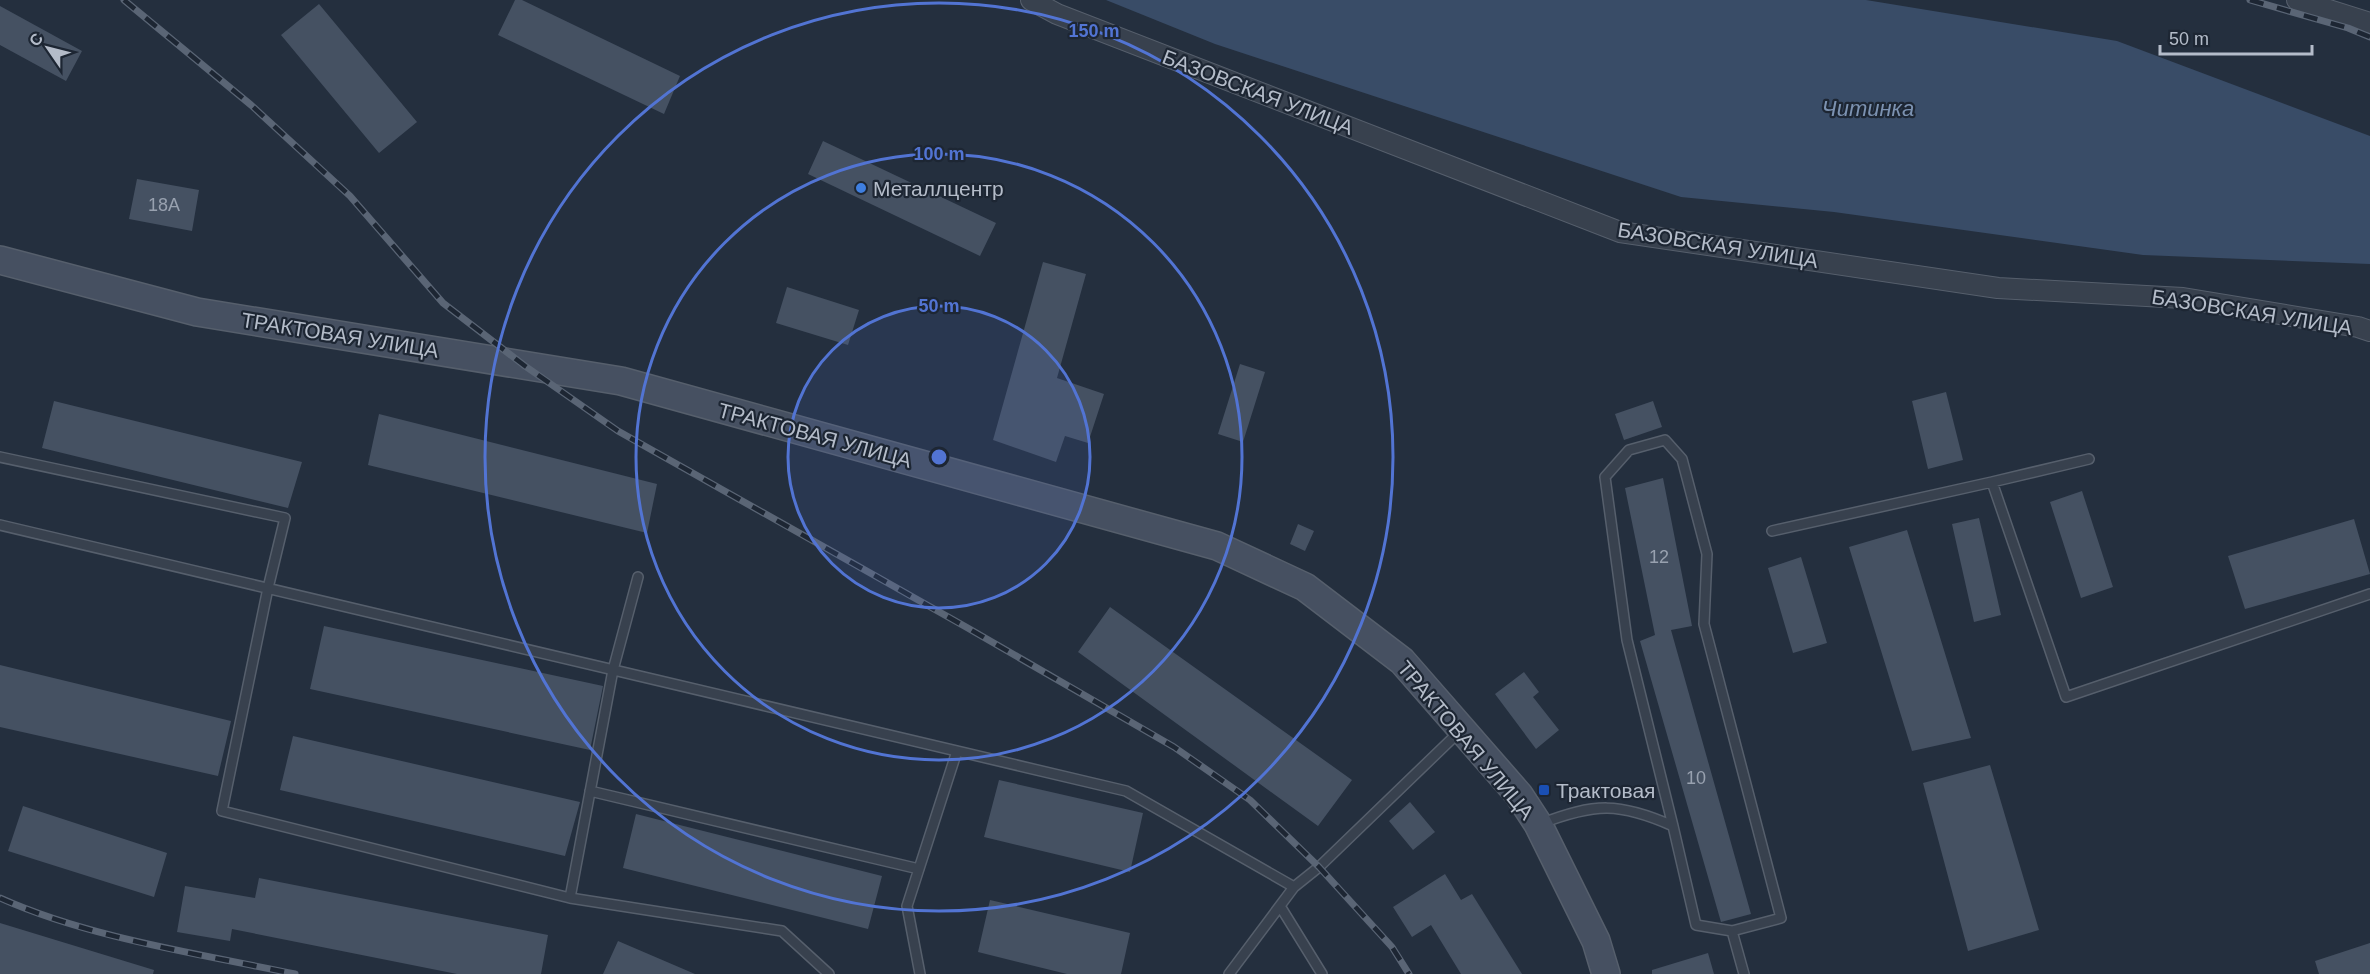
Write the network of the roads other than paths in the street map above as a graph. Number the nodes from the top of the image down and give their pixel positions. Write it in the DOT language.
graph roads {
  1 [pos="1031,0"];
  2 [pos="2296,0"];
  3 [pos="2370,23"];
  4 [pos="0,260"];
  5 [pos="2370,332"];
  6 [pos="0,457"];
  7 [pos="2090,459"];
  8 [pos="1992,482"];
  9 [pos="0,525"];
  10 [pos="1772,531"];
  11 [pos="638,577"];
  12 [pos="268,588"];
  13 [pos="2370,594"];
  14 [pos="613,670"];
  15 [pos="1461,729"];
  16 [pos="957,751"];
  17 [pos="590,791"];
  18 [pos="1538,824"];
  19 [pos="1673,826"];
  20 [pos="919,869"];
  21 [pos="1294,887"];
  22 [pos="570,898"];
  23 [pos="1280,906"];
  24 [pos="1732,931"];
  25 [pos="829,974"];
  26 [pos="920,974"];
  27 [pos="1230,974"];
  28 [pos="1322,974"];
  29 [pos="1606,974"];
  30 [pos="1744,974"];
  1 -- 5 [label="street, БАЗОВСКАЯ УЛИЦА"];
  2 -- 3 [label="street"];
  4 -- 15 [label="main road, ТРАКТОВАЯ УЛИЦА"];
  6 -- 12 [label="lane"];
  7 -- 8 [label="lane"];
  8 -- 10 [label="lane"];
  8 -- 13 [label="lane"];
  9 -- 12 [label="lane"];
  11 -- 14 [label="lane"];
  12 -- 14 [label="lane"];
  12 -- 22 [label="lane"];
  14 -- 16 [label="lane"];
  14 -- 17 [label="lane"];
  15 -- 18 [label="main road, ТРАКТОВАЯ УЛИЦА"];
  15 -- 21 [label="lane"];
  16 -- 20 [label="lane"];
  16 -- 21 [label="lane"];
  17 -- 20 [label="lane"];
  17 -- 22 [label="lane"];
  18 -- 19 [label="lane"];
  18 -- 29 [label="main road, ТРАКТОВАЯ УЛИЦА"];
  19 -- 24 [label="lane"];
  19 -- 24 [label="lane"];
  20 -- 26 [label="lane"];
  21 -- 23 [label="lane"];
  22 -- 25 [label="lane"];
  23 -- 27 [label="lane"];
  23 -- 28 [label="lane"];
  24 -- 30 [label="lane"];
}
